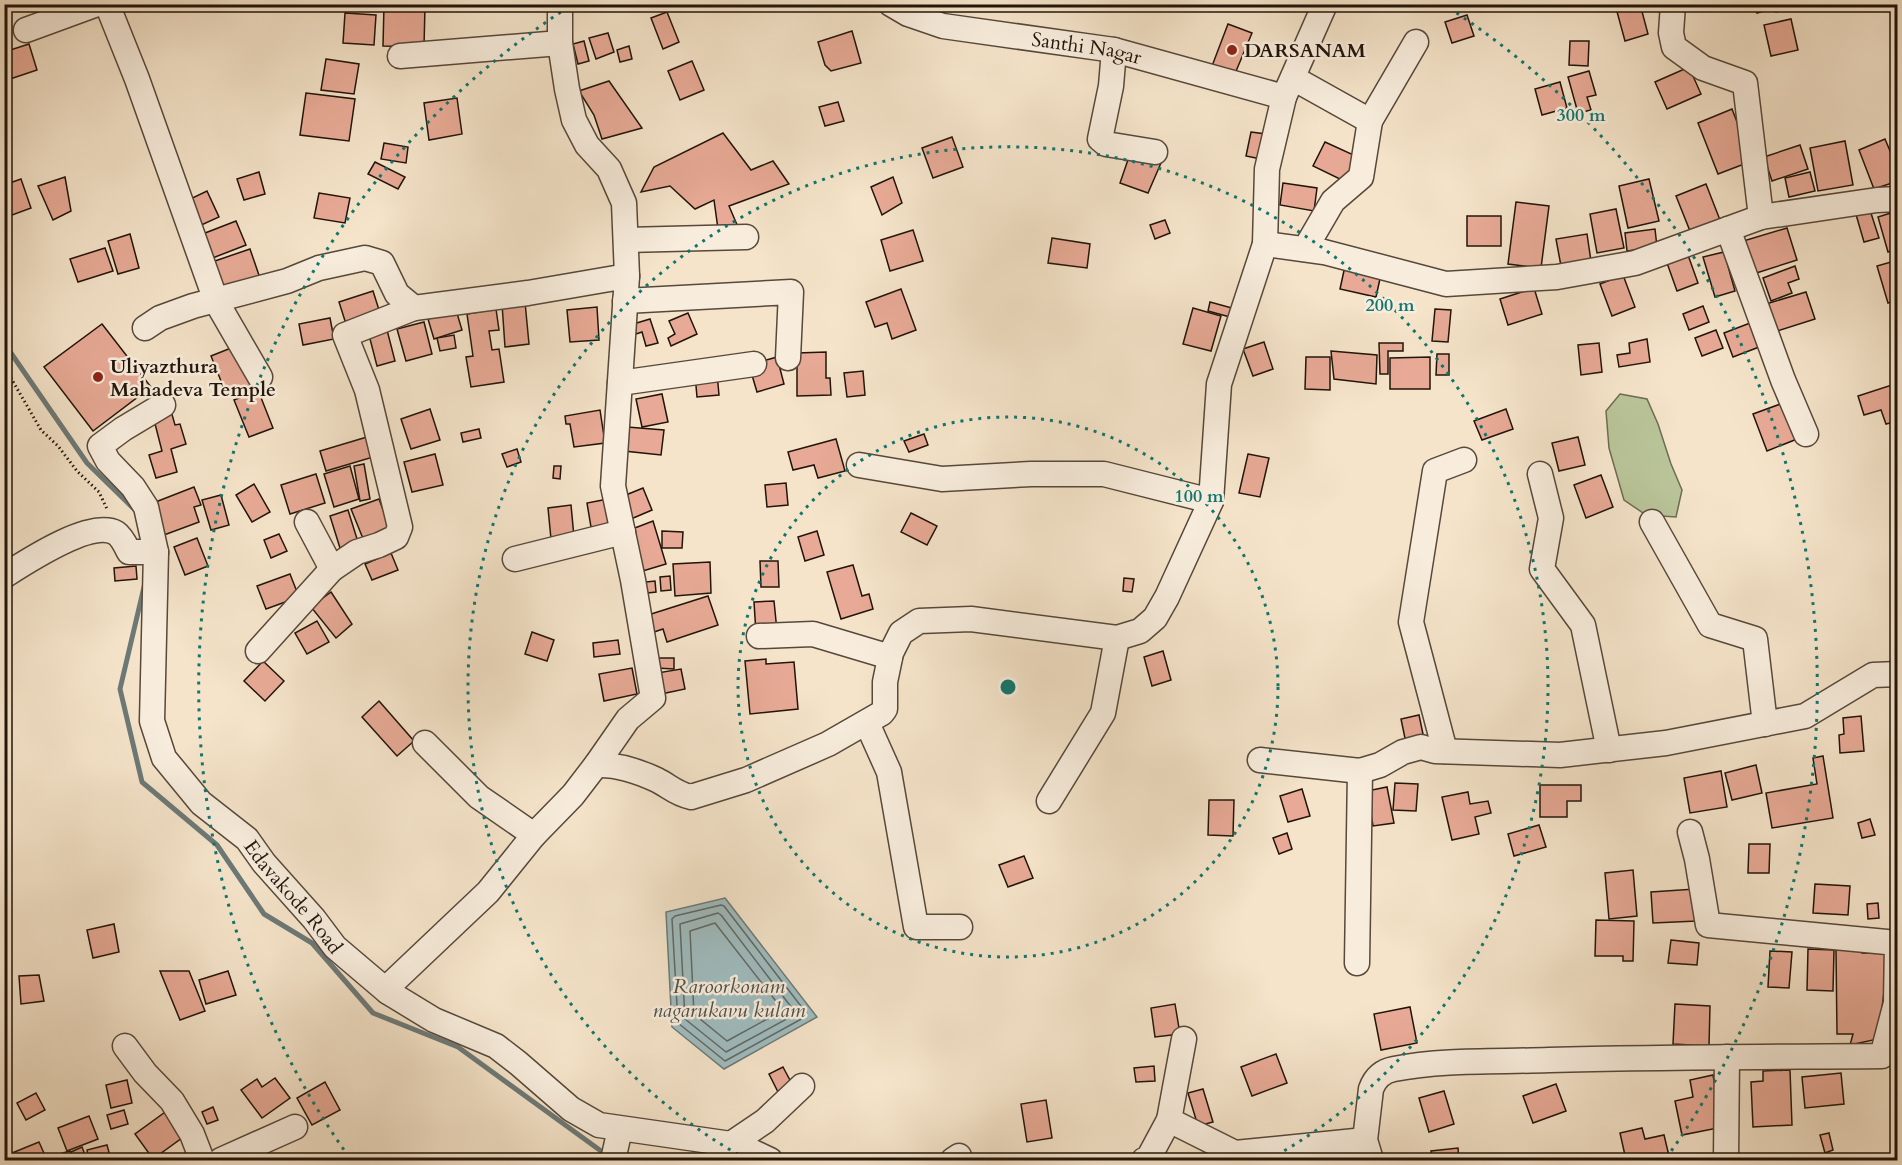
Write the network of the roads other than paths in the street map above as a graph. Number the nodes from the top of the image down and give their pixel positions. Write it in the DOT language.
graph roads {
  1 [pos="97,4"];
  2 [pos="107,4"];
  3 [pos="560,4"];
  4 [pos="891,4"];
  5 [pos="1325,4"];
  6 [pos="1673,4"];
  7 [pos="26,30"];
  8 [pos="1416,42"];
  9 [pos="560,43"];
  10 [pos="1114,50"];
  11 [pos="400,56"];
  12 [pos="1289,87"];
  13 [pos="1370,121"];
  14 [pos="1155,152"];
  15 [pos="1897,200"];
  16 [pos="1761,217"];
  17 [pos="1728,229"];
  18 [pos="746,237"];
  19 [pos="626,240"];
  20 [pos="1265,244"];
  21 [pos="1305,249"];
  22 [pos="627,276"];
  23 [pos="216,301"];
  24 [pos="625,301"];
  25 [pos="414,308"];
  26 [pos="145,328"];
  27 [pos="788,358"];
  28 [pos="754,364"];
  29 [pos="260,377"];
  30 [pos="620,382"];
  31 [pos="163,405"];
  32 [pos="1806,434"];
  33 [pos="1464,460"];
  34 [pos="859,465"];
  35 [pos="1540,474"];
  36 [pos="1211,501"];
  37 [pos="307,522"];
  38 [pos="1652,522"];
  39 [pos="623,532"];
  40 [pos="139,548"];
  41 [pos="515,559"];
  42 [pos="332,569"];
  43 [pos="4,576"];
  44 [pos="759,636"];
  45 [pos="1117,638"];
  46 [pos="258,651"];
  47 [pos="890,657"];
  48 [pos="1898,674"];
  49 [pos="867,723"];
  50 [pos="1765,724"];
  51 [pos="425,743"];
  52 [pos="1609,750"];
  53 [pos="1445,751"];
  54 [pos="1260,760"];
  55 [pos="597,765"];
  56 [pos="1360,771"];
  57 [pos="1049,801"];
  58 [pos="1690,832"];
  59 [pos="534,835"];
  60 [pos="960,927"];
  61 [pos="1357,963"];
  62 [pos="388,992"];
  63 [pos="1185,1039"];
  64 [pos="125,1046"];
  65 [pos="1727,1057"];
  66 [pos="802,1086"];
  67 [pos="1169,1120"];
  68 [pos="295,1127"];
  69 [pos="620,1129"];
  70 [pos="731,1144"];
  71 [pos="1368,1150"];
  72 [pos="202,1161"];
  73 [pos="221,1161"];
  74 [pos="614,1161"];
  75 [pos="770,1161"];
  76 [pos="1144,1161"];
  77 [pos="1726,1161"];
  1 -- 7 [label="street"];
  2 -- 23 [label="street"];
  3 -- 9 [label="street"];
  4 -- 10 [label="street, Santhi Nagar"];
  5 -- 12 [label="street"];
  6 -- 16 [label="street"];
  8 -- 13 [label="street"];
  9 -- 11 [label="street"];
  9 -- 19 [label="street"];
  10 -- 12 [label="street, Santhi Nagar"];
  10 -- 14 [label="street"];
  12 -- 13 [label="street, Santhi Nagar"];
  12 -- 20 [label="street"];
  13 -- 21 [label="street"];
  15 -- 16 [label="street"];
  16 -- 17 [label="street"];
  17 -- 21 [label="street"];
  17 -- 32 [label="street"];
  18 -- 19 [label="street"];
  19 -- 22 [label="street"];
  20 -- 21 [label="street"];
  20 -- 36 [label="street"];
  22 -- 24 [label="street"];
  22 -- 25 [label="street"];
  23 -- 25 [label="street"];
  23 -- 26 [label="street"];
  23 -- 29 [label="street"];
  24 -- 27 [label="street"];
  24 -- 30 [label="street"];
  25 -- 42 [label="street"];
  28 -- 30 [label="street"];
  30 -- 39 [label="street"];
  31 -- 40 [label="street, Edavakode Road"];
  33 -- 53 [label="street"];
  34 -- 36 [label="street"];
  35 -- 52 [label="street"];
  36 -- 45 [label="street"];
  37 -- 42 [label="street"];
  38 -- 50 [label="street"];
  39 -- 41 [label="street"];
  39 -- 55 [label="street"];
  40 -- 43 [label="street"];
  40 -- 62 [label="street, Edavakode Road"];
  42 -- 46 [label="street"];
  44 -- 47 [label="street"];
  45 -- 47 [label="street"];
  45 -- 57 [label="street"];
  47 -- 49 [label="street"];
  48 -- 50 [label="street"];
  49 -- 55 [label="street"];
  49 -- 60 [label="street"];
  50 -- 52 [label="street"];
  51 -- 59 [label="street"];
  52 -- 53 [label="street"];
  53 -- 56 [label="street"];
  54 -- 56 [label="street"];
  55 -- 59 [label="street"];
  56 -- 61 [label="street"];
  58 -- 65 [label="street"];
  59 -- 62 [label="street"];
  62 -- 69 [label="street, Edavakode Road"];
  63 -- 67 [label="street"];
  64 -- 72 [label="street"];
  65 -- 71 [label="street"];
  65 -- 77 [label="street"];
  66 -- 70 [label="street"];
  67 -- 71 [label="street"];
  67 -- 76 [label="street"];
  68 -- 73 [label="street"];
  69 -- 70 [label="street, Edavakode Road"];
  69 -- 74 [label="street"];
  70 -- 75 [label="street, Edavakode Road"];
}
